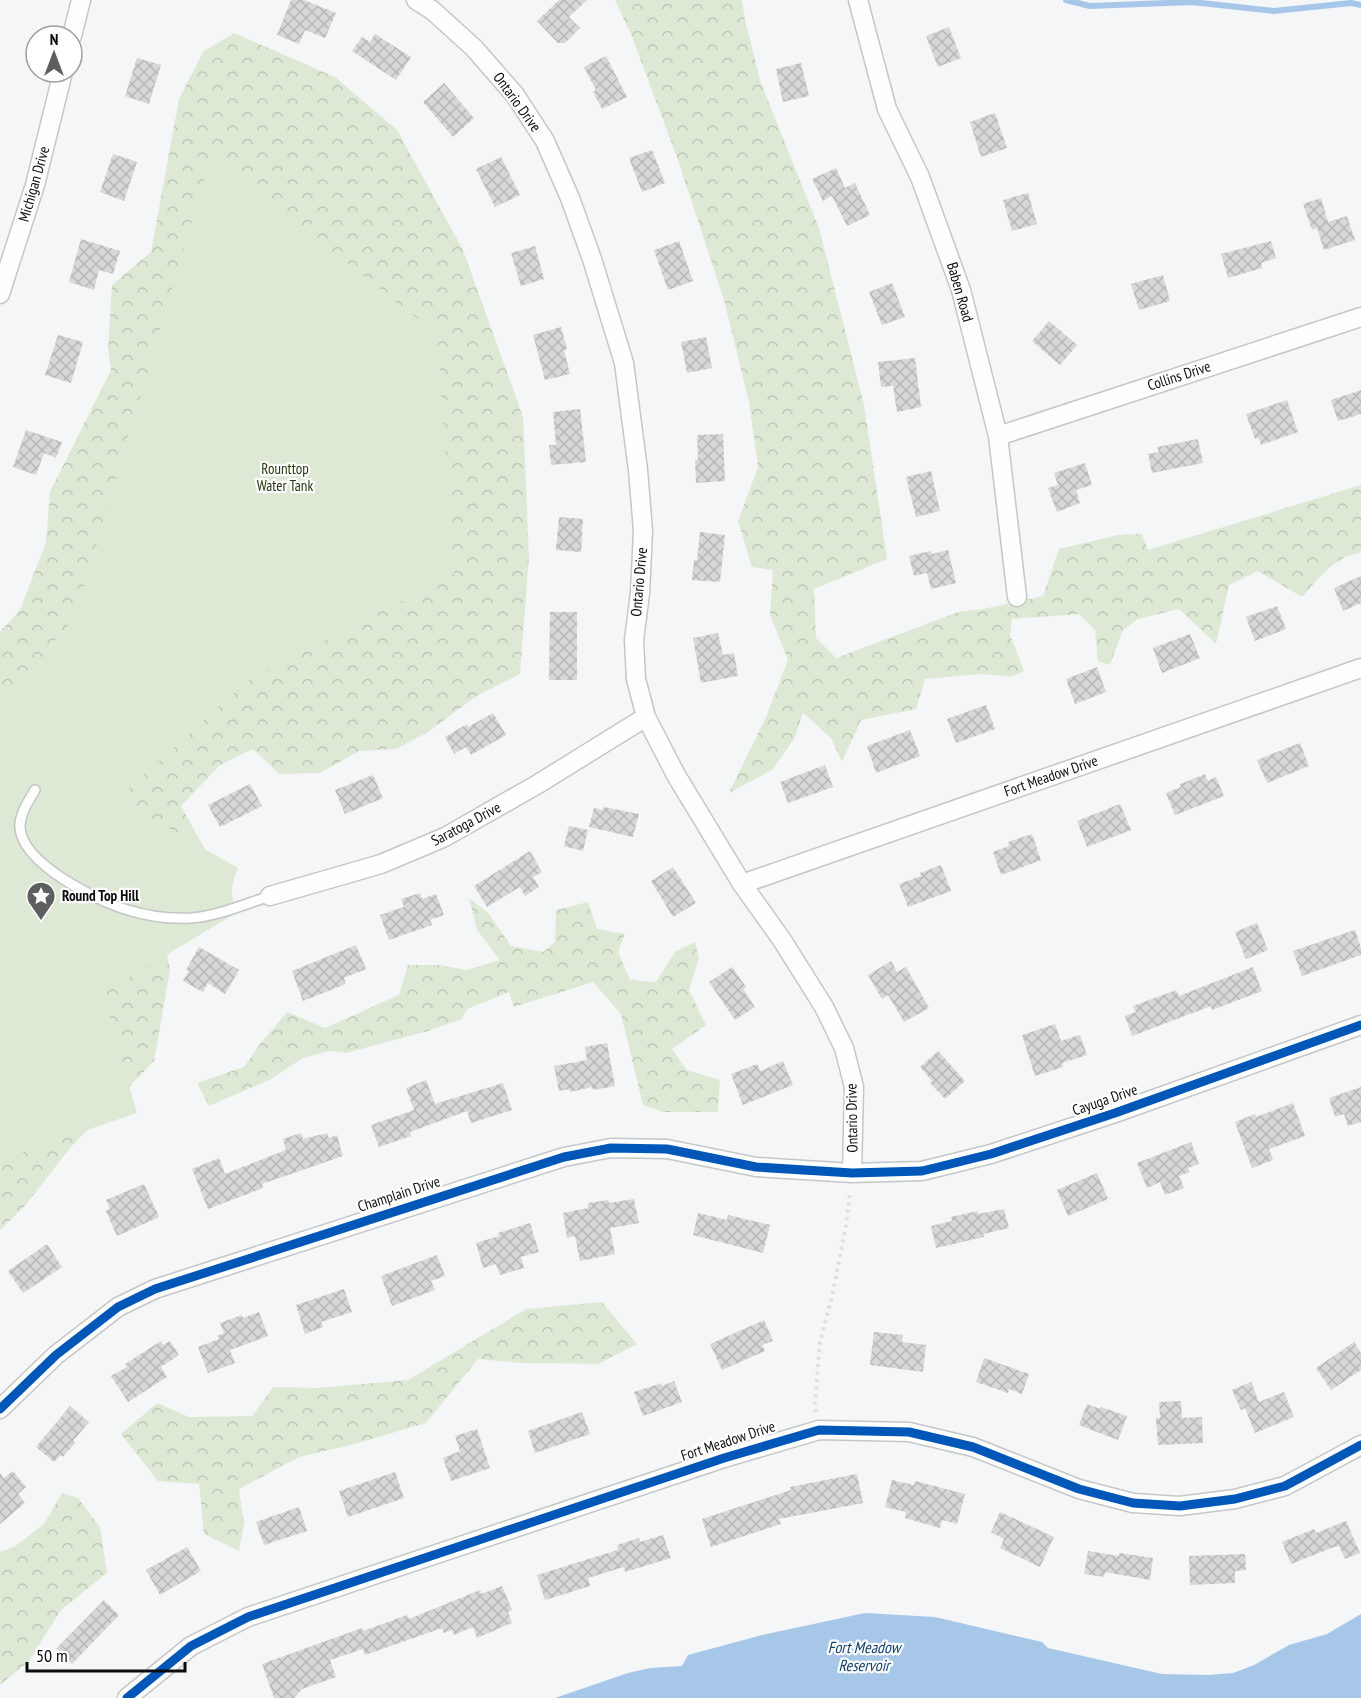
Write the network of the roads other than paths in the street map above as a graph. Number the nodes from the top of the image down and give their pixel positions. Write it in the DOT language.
graph roads {
  1 [pos="81,0"];
  2 [pos="416,0"];
  3 [pos="858,0"];
  4 [pos="75,24"];
  5 [pos="60,84"];
  6 [pos="0,294"];
  7 [pos="1361,317"];
  8 [pos="998,436"];
  9 [pos="1017,597"];
  10 [pos="1361,668"];
  11 [pos="646,717"];
  12 [pos="35,790"];
  13 [pos="742,884"];
  14 [pos="270,896"];
  15 [pos="1361,1026"];
  16 [pos="852,1173"];
  17 [pos="0,1409"];
  18 [pos="1361,1444"];
  19 [pos="128,1698"];
  1 -- 4 [label="street"];
  2 -- 11 [label="street, Ontario Drive"];
  3 -- 8 [label="street, Baben Road"];
  5 -- 6 [label="street, Michigan Drive"];
  7 -- 8 [label="street, Collins Drive"];
  8 -- 9 [label="street, Baben Road"];
  10 -- 13 [label="street, Fort Meadow Drive"];
  11 -- 13 [label="street, Ontario Drive"];
  11 -- 14 [label="street, Saratoga Drive"];
  12 -- 14 [label="lane"];
  13 -- 16 [label="street, Ontario Drive"];
  15 -- 16 [label="street, Cayuga Drive"];
  16 -- 17 [label="street, Champlain Drive"];
  18 -- 19 [label="street, Fort Meadow Drive"];
}
